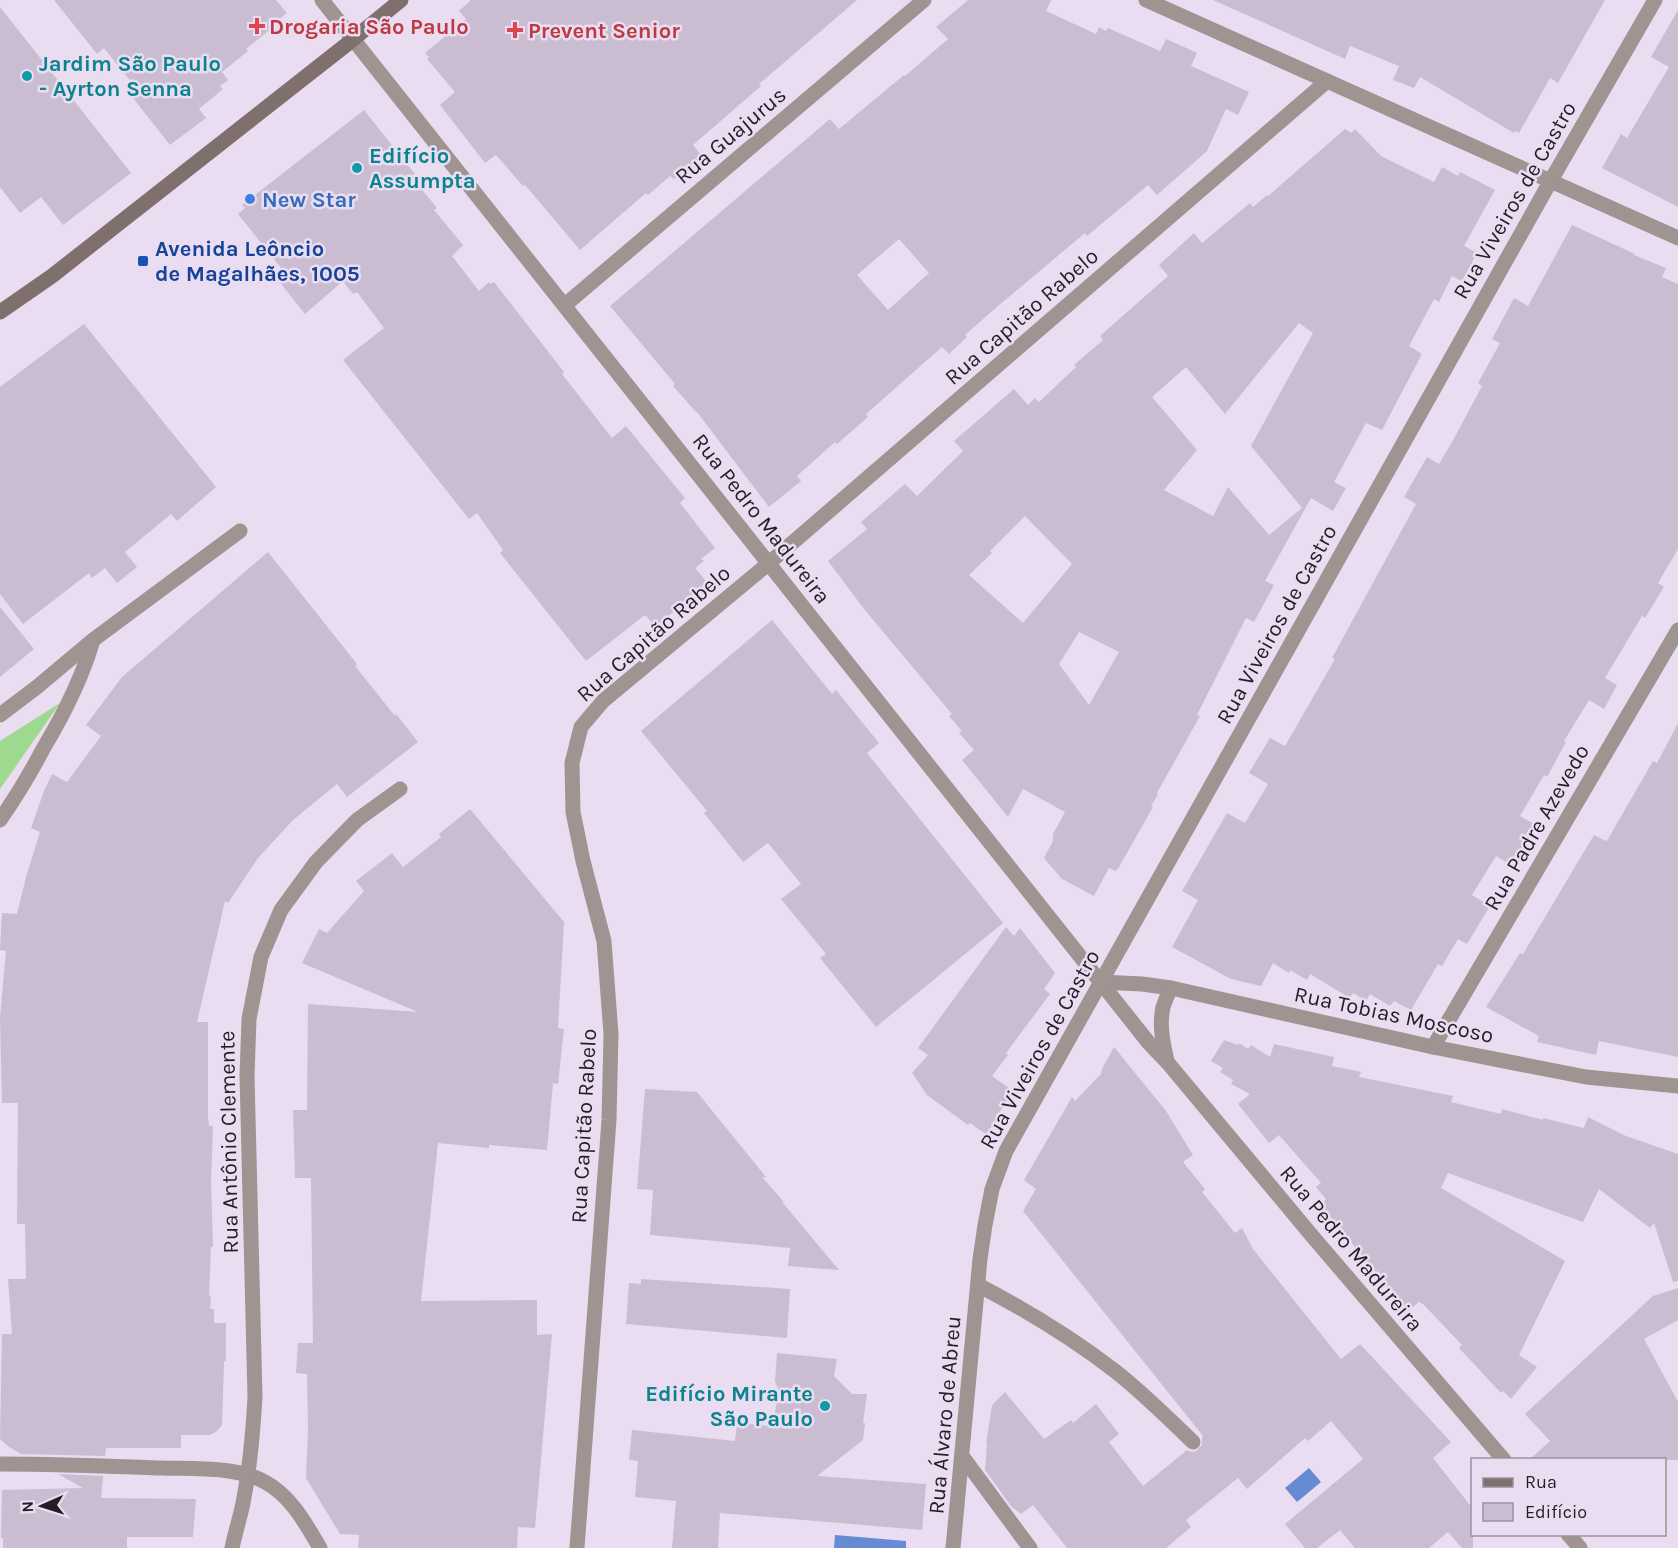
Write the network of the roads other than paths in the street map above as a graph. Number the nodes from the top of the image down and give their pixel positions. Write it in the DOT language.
graph roads {
  1 [pos="322,0"];
  2 [pos="401,0"];
  3 [pos="924,0"];
  4 [pos="1146,0"];
  5 [pos="1655,0"];
  6 [pos="354,39"];
  7 [pos="1327,81"];
  8 [pos="1550,182"];
  9 [pos="1678,238"];
  10 [pos="565,305"];
  11 [pos="0,312"];
  12 [pos="240,531"];
  13 [pos="769,563"];
  14 [pos="1678,630"];
  15 [pos="93,640"];
  16 [pos="0,715"];
  17 [pos="400,789"];
  18 [pos="0,820"];
  19 [pos="1101,982"];
  20 [pos="1171,988"];
  21 [pos="1432,1047"];
  22 [pos="1168,1064"];
  23 [pos="1678,1086"];
  24 [pos="978,1285"];
  25 [pos="1193,1442"];
  26 [pos="962,1456"];
  27 [pos="1501,1458"];
  28 [pos="0,1464"];
  29 [pos="248,1475"];
  30 [pos="1570,1536"];
  31 [pos="232,1548"];
  32 [pos="320,1548"];
  33 [pos="577,1548"];
  34 [pos="953,1548"];
  35 [pos="1030,1548"];
  36 [pos="1580,1548"];
  1 -- 6 [label="street, Rua Pedro Madureira"];
  2 -- 6 [label="main road"];
  3 -- 10 [label="street, Rua Guajurus"];
  4 -- 7 [label="street"];
  5 -- 8 [label="street, Rua Viveiros de Castro"];
  6 -- 10 [label="street, Rua Pedro Madureira"];
  6 -- 11 [label="main road"];
  7 -- 8 [label="street"];
  7 -- 13 [label="street, Rua Capitão Rabelo"];
  8 -- 9 [label="street"];
  8 -- 19 [label="street, Rua Viveiros de Castro"];
  10 -- 13 [label="street, Rua Pedro Madureira"];
  12 -- 15 [label="street"];
  13 -- 19 [label="street, Rua Pedro Madureira"];
  13 -- 33 [label="street, Rua Capitão Rabelo"];
  14 -- 21 [label="street, Rua Padre Azevedo"];
  15 -- 16 [label="street"];
  15 -- 18 [label="street"];
  17 -- 29 [label="street, Rua Antônio Clemente"];
  19 -- 20 [label="street, Rua Tobias Moscoso"];
  19 -- 22 [label="street, Rua Pedro Madureira"];
  19 -- 24 [label="street, Rua Viveiros de Castro"];
  20 -- 21 [label="street, Rua Tobias Moscoso"];
  20 -- 22 [label="street, Rua Pedro Madureira"];
  21 -- 23 [label="street, Rua Tobias Moscoso"];
  22 -- 27 [label="street, Rua Pedro Madureira"];
  24 -- 25 [label="street"];
  24 -- 26 [label="street, Rua Álvaro de Abreu"];
  26 -- 34 [label="street, Rua Álvaro de Abreu"];
  26 -- 35 [label="street"];
  28 -- 29 [label="street"];
  29 -- 31 [label="street, Rua Antônio Clemente"];
  29 -- 32 [label="street"];
  30 -- 36 [label="street"];
}
